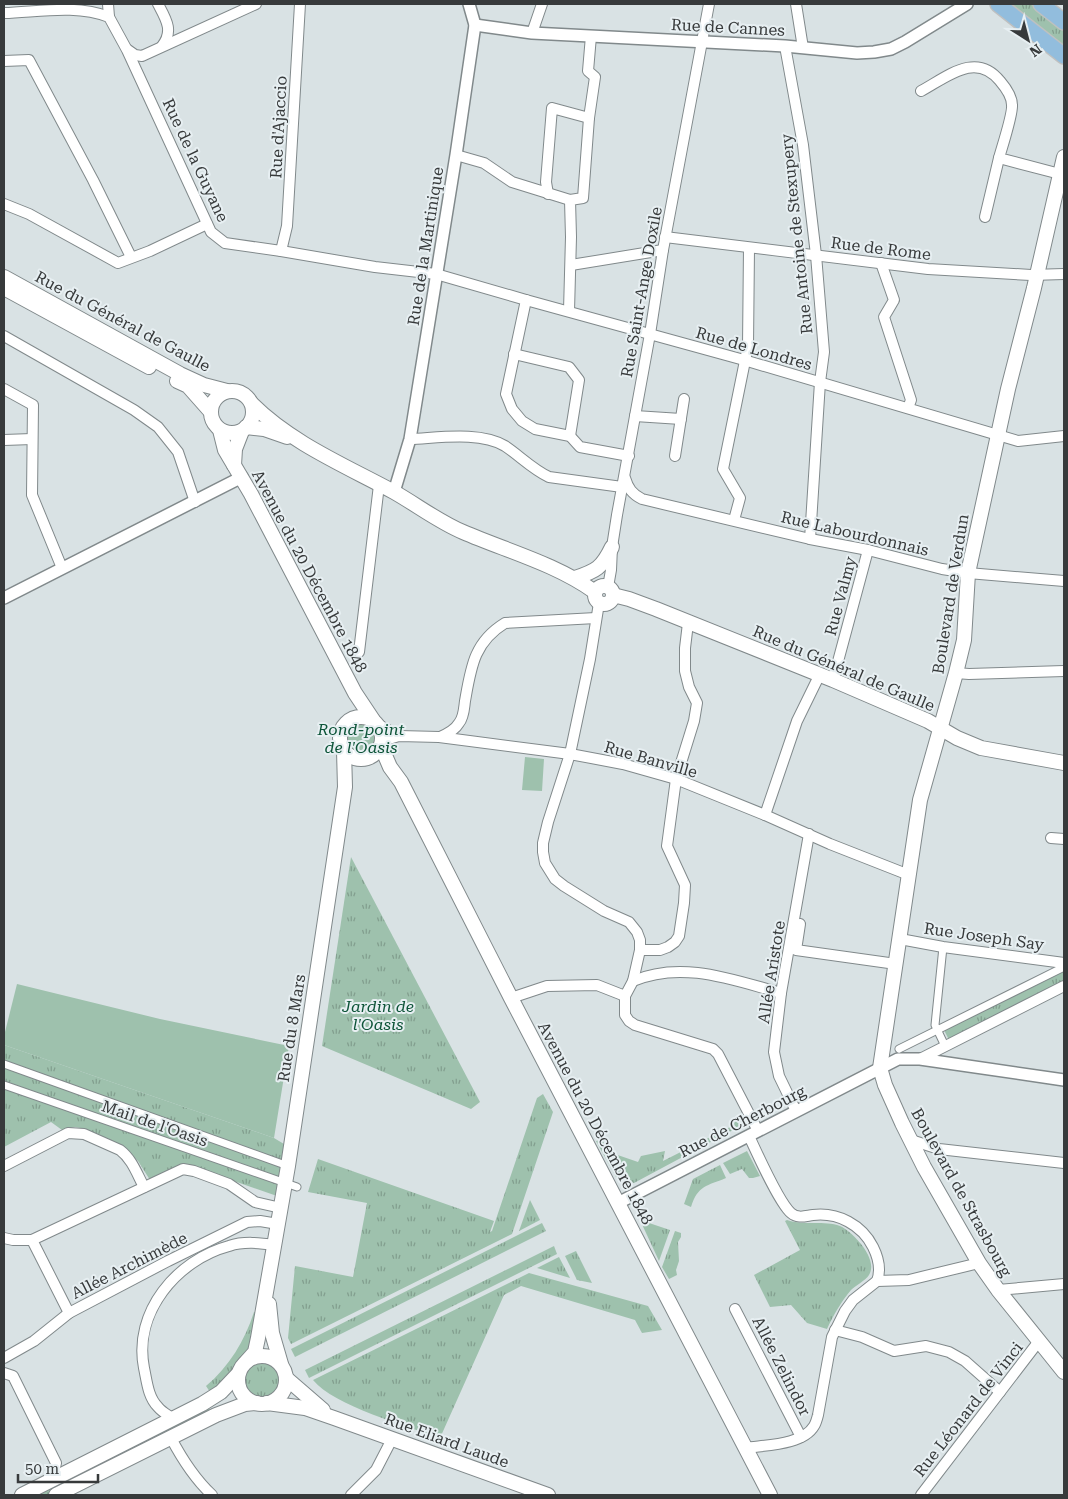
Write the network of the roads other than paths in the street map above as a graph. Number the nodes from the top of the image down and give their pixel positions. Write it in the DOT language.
graph roads {
  1 [pos="89,4"];
  2 [pos="108,4"];
  3 [pos="158,4"];
  4 [pos="256,4"];
  5 [pos="300,4"];
  6 [pos="469,4"];
  7 [pos="542,4"];
  8 [pos="709,4"];
  9 [pos="796,4"];
  10 [pos="967,4"];
  11 [pos="998,4"];
  12 [pos="1041,4"];
  13 [pos="75,10"];
  14 [pos="4,13"];
  15 [pos="109,17"];
  16 [pos="1064,22"];
  17 [pos="169,25"];
  18 [pos="475,25"];
  19 [pos="191,32"];
  20 [pos="532,33"];
  21 [pos="590,36"];
  22 [pos="702,42"];
  23 [pos="785,46"];
  24 [pos="161,47"];
  25 [pos="803,48"];
  26 [pos="127,50"];
  27 [pos="1064,56"];
  28 [pos="4,61"];
  29 [pos="921,91"];
  30 [pos="589,118"];
  31 [pos="456,155"];
  32 [pos="1064,157"];
  33 [pos="999,158"];
  34 [pos="1060,174"];
  35 [pos="548,194"];
  36 [pos="570,200"];
  37 [pos="4,204"];
  38 [pos="985,217"];
  39 [pos="207,224"];
  40 [pos="665,237"];
  41 [pos="749,248"];
  42 [pos="662,250"];
  43 [pos="281,251"];
  44 [pos="816,255"];
  45 [pos="130,257"];
  46 [pos="881,264"];
  47 [pos="571,265"];
  48 [pos="436,274"];
  49 [pos="1064,274"];
  50 [pos="1037,275"];
  51 [pos="4,277"];
  52 [pos="4,288"];
  53 [pos="526,300"];
  54 [pos="569,312"];
  55 [pos="650,334"];
  56 [pos="4,336"];
  57 [pos="514,354"];
  58 [pos="744,360"];
  59 [pos="820,382"];
  60 [pos="4,389"];
  61 [pos="227,391"];
  62 [pos="684,399"];
  63 [pos="252,404"];
  64 [pos="908,408"];
  65 [pos="210,412"];
  66 [pos="635,416"];
  67 [pos="681,419"];
  68 [pos="244,429"];
  69 [pos="220,430"];
  70 [pos="998,435"];
  71 [pos="570,436"];
  72 [pos="1064,436"];
  73 [pos="32,439"];
  74 [pos="410,439"];
  75 [pos="4,440"];
  76 [pos="303,443"];
  77 [pos="629,456"];
  78 [pos="675,456"];
  79 [pos="234,465"];
  80 [pos="242,477"];
  81 [pos="623,482"];
  82 [pos="379,485"];
  83 [pos="394,492"];
  84 [pos="642,499"];
  85 [pos="195,502"];
  86 [pos="617,514"];
  87 [pos="734,520"];
  88 [pos="810,538"];
  89 [pos="612,548"];
  90 [pos="868,550"];
  91 [pos="62,568"];
  92 [pos="968,573"];
  93 [pos="575,578"];
  94 [pos="1064,581"];
  95 [pos="604,594"];
  96 [pos="4,598"];
  97 [pos="596,618"];
  98 [pos="688,623"];
  99 [pos="359,652"];
  100 [pos="1064,671"];
  101 [pos="956,672"];
  102 [pos="820,674"];
  103 [pos="833,680"];
  104 [pos="355,693"];
  105 [pos="351,720"];
  106 [pos="375,722"];
  107 [pos="940,728"];
  108 [pos="399,736"];
  109 [pos="439,737"];
  110 [pos="374,750"];
  111 [pos="344,751"];
  112 [pos="570,754"];
  113 [pos="1064,763"];
  114 [pos="676,778"];
  115 [pos="345,787"];
  116 [pos="765,815"];
  117 [pos="809,834"];
  118 [pos="1051,838"];
  119 [pos="1064,839"];
  120 [pos="909,875"];
  121 [pos="800,919"];
  122 [pos="900,939"];
  123 [pos="944,947"];
  124 [pos="640,950"];
  125 [pos="1064,963"];
  126 [pos="896,964"];
  127 [pos="1064,967"];
  128 [pos="633,981"];
  129 [pos="1064,986"];
  130 [pos="781,993"];
  131 [pos="625,996"];
  132 [pos="511,998"];
  133 [pos="937,1030"];
  134 [pos="945,1046"];
  135 [pos="898,1049"];
  136 [pos="920,1059"];
  137 [pos="4,1064"];
  138 [pos="880,1068"];
  139 [pos="1064,1080"];
  140 [pos="4,1085"];
  141 [pos="796,1111"];
  142 [pos="753,1134"];
  143 [pos="911,1140"];
  144 [pos="938,1149"];
  145 [pos="1064,1163"];
  146 [pos="4,1166"];
  147 [pos="288,1166"];
  148 [pos="924,1167"];
  149 [pos="291,1185"];
  150 [pos="144,1187"];
  151 [pos="618,1203"];
  152 [pos="281,1208"];
  153 [pos="278,1224"];
  154 [pos="4,1238"];
  155 [pos="32,1240"];
  156 [pos="275,1245"];
  157 [pos="979,1263"];
  158 [pos="270,1273"];
  159 [pos="877,1281"];
  160 [pos="1064,1284"];
  161 [pos="998,1290"];
  162 [pos="735,1309"];
  163 [pos="69,1313"];
  164 [pos="835,1330"];
  165 [pos="1039,1341"];
  166 [pos="4,1358"];
  167 [pos="247,1361"];
  168 [pos="281,1364"];
  169 [pos="1064,1372"];
  170 [pos="4,1373"];
  171 [pos="238,1374"];
  172 [pos="286,1378"];
  173 [pos="1000,1392"];
  174 [pos="262,1403"];
  175 [pos="334,1418"];
  176 [pos="173,1419"];
  177 [pos="801,1437"];
  178 [pos="171,1438"];
  179 [pos="392,1439"];
  180 [pos="746,1448"];
  181 [pos="56,1463"];
  182 [pos="75,1469"];
  183 [pos="52,1480"];
  184 [pos="22,1495"];
  185 [pos="56,1495"];
  186 [pos="212,1495"];
  187 [pos="351,1495"];
  188 [pos="548,1495"];
  189 [pos="770,1495"];
  190 [pos="921,1495"];
  1 -- 13 [label="street"];
  2 -- 15 [label="street"];
  3 -- 17 [label="street"];
  4 -- 19 [label="street"];
  5 -- 43 [label="street, Rue d'Ajaccio"];
  6 -- 18 [label="street, Rue de la Martinique"];
  7 -- 20 [label="street"];
  8 -- 22 [label="street, Rue Saint-Ange Doxile"];
  9 -- 25 [label="street"];
  10 -- 25 [label="street, Rue de Cannes"];
  11 -- 27 [label="main road"];
  12 -- 16 [label="main road"];
  13 -- 14 [label="street"];
  13 -- 15 [label="street"];
  15 -- 26 [label="street, Rue de la Guyane"];
  17 -- 19 [label="street"];
  17 -- 24 [label="street"];
  18 -- 20 [label="street, Rue de Cannes"];
  18 -- 31 [label="street, Rue de la Martinique"];
  19 -- 24 [label="street"];
  20 -- 21 [label="street, Rue de Cannes"];
  21 -- 22 [label="street, Rue de Cannes"];
  21 -- 30 [label="street"];
  22 -- 23 [label="street, Rue de Cannes"];
  22 -- 40 [label="street, Rue Saint-Ange Doxile"];
  23 -- 25 [label="street, Rue de Cannes"];
  23 -- 44 [label="street, Rue Antoine de Stexupery"];
  24 -- 26 [label="street"];
  26 -- 39 [label="street, Rue de la Guyane"];
  28 -- 45 [label="street"];
  29 -- 33 [label="street"];
  30 -- 35 [label="street"];
  30 -- 36 [label="street"];
  31 -- 35 [label="street"];
  31 -- 48 [label="street, Rue de la Martinique"];
  32 -- 34 [label="main road, Boulevard de Verdun"];
  33 -- 34 [label="street"];
  33 -- 38 [label="street"];
  34 -- 50 [label="main road, Boulevard de Verdun"];
  35 -- 36 [label="street"];
  36 -- 47 [label="street"];
  37 -- 45 [label="street"];
  39 -- 43 [label="street, Rue de la Guyane"];
  39 -- 45 [label="street"];
  40 -- 41 [label="street, Rue de Rome"];
  40 -- 42 [label="street, Rue Saint-Ange Doxile"];
  41 -- 44 [label="street, Rue de Rome"];
  41 -- 58 [label="street"];
  42 -- 47 [label="street"];
  42 -- 55 [label="street, Rue Saint-Ange Doxile"];
  43 -- 48 [label="street, Rue de la Guyane"];
  44 -- 46 [label="street, Rue de Rome"];
  44 -- 59 [label="street, Rue Antoine de Stexupery"];
  46 -- 50 [label="street, Rue de Rome"];
  46 -- 64 [label="street"];
  47 -- 54 [label="street"];
  48 -- 53 [label="street, Rue de Londres"];
  48 -- 74 [label="street, Rue de la Martinique"];
  49 -- 50 [label="street, Rue de Rome"];
  50 -- 70 [label="main road, Boulevard de Verdun"];
  51 -- 61 [label="main road, Rue du Général de Gaulle"];
  52 -- 65 [label="main road, Rue du Général de Gaulle"];
  53 -- 54 [label="street, Rue de Londres"];
  53 -- 57 [label="street"];
  54 -- 55 [label="street, Rue de Londres"];
  55 -- 58 [label="street, Rue de Londres"];
  55 -- 66 [label="street, Rue Saint-Ange Doxile"];
  56 -- 85 [label="street"];
  57 -- 71 [label="street"];
  57 -- 71 [label="street"];
  58 -- 59 [label="street, Rue de Londres"];
  58 -- 87 [label="street"];
  59 -- 64 [label="street, Rue de Londres"];
  59 -- 88 [label="street, Rue Antoine de Stexupery"];
  60 -- 73 [label="street"];
  61 -- 63 [label="main road"];
  61 -- 65 [label="main road"];
  62 -- 67 [label="street"];
  63 -- 68 [label="main road"];
  63 -- 76 [label="main road, Rue du Général de Gaulle"];
  64 -- 70 [label="street, Rue de Londres"];
  65 -- 69 [label="main road"];
  66 -- 67 [label="street"];
  66 -- 77 [label="street, Rue Saint-Ange Doxile"];
  67 -- 78 [label="street"];
  68 -- 69 [label="main road"];
  68 -- 76 [label="main road, Rue du Général de Gaulle"];
  68 -- 79 [label="main road"];
  69 -- 79 [label="main road, Avenue du 20 Décembre 1848"];
  70 -- 72 [label="street, Rue de Londres"];
  70 -- 92 [label="main road, Boulevard de Verdun"];
  71 -- 77 [label="street"];
  73 -- 75 [label="street"];
  73 -- 91 [label="street"];
  74 -- 81 [label="street"];
  74 -- 83 [label="street, Rue de la Martinique"];
  76 -- 82 [label="main road, Rue du Général de Gaulle"];
  77 -- 81 [label="street, Rue Saint-Ange Doxile"];
  79 -- 80 [label="main road, Avenue du 20 Décembre 1848"];
  80 -- 85 [label="street"];
  80 -- 104 [label="main road, Avenue du 20 Décembre 1848"];
  81 -- 84 [label="street"];
  81 -- 86 [label="street, Rue Saint-Ange Doxile"];
  82 -- 83 [label="main road, Rue du Général de Gaulle"];
  82 -- 99 [label="street"];
  83 -- 93 [label="main road, Rue du Général de Gaulle"];
  84 -- 86 [label="street"];
  84 -- 87 [label="street, Rue Labourdonnais"];
  85 -- 91 [label="street"];
  86 -- 89 [label="street, Rue Saint-Ange Doxile"];
  87 -- 88 [label="street, Rue Labourdonnais"];
  88 -- 90 [label="street, Rue Labourdonnais"];
  89 -- 93 [label="main road"];
  89 -- 95 [label="street, Rue Saint-Ange Doxile"];
  90 -- 92 [label="street, Rue Labourdonnais"];
  90 -- 103 [label="street, Rue Valmy"];
  91 -- 96 [label="street"];
  92 -- 94 [label="street, Rue Labourdonnais"];
  92 -- 101 [label="main road, Boulevard de Verdun"];
  93 -- 95 [label="main road, Rue du Général de Gaulle"];
  95 -- 97 [label="street, Rue Saint-Ange Doxile"];
  95 -- 98 [label="main road, Rue du Général de Gaulle"];
  97 -- 109 [label="street"];
  97 -- 112 [label="street, Rue Saint-Ange Doxile"];
  98 -- 102 [label="main road, Rue du Général de Gaulle"];
  98 -- 114 [label="street"];
  100 -- 101 [label="street"];
  101 -- 107 [label="main road, Boulevard de Verdun"];
  102 -- 103 [label="main road, Rue du Général de Gaulle"];
  102 -- 116 [label="street"];
  103 -- 107 [label="main road, Rue du Général de Gaulle"];
  104 -- 105 [label="main road, Avenue du 20 Décembre 1848"];
  104 -- 106 [label="main road, Avenue du 20 Décembre 1848"];
  105 -- 106 [label="main road"];
  105 -- 111 [label="main road"];
  106 -- 108 [label="street, Rue Banville"];
  106 -- 110 [label="main road"];
  107 -- 113 [label="main road, Rue du Général de Gaulle"];
  107 -- 120 [label="main road, Boulevard de Verdun"];
  108 -- 109 [label="street, Rue Banville"];
  108 -- 110 [label="street, Rue Banville"];
  109 -- 112 [label="street, Rue Banville"];
  110 -- 111 [label="main road"];
  110 -- 115 [label="main road, Rue du 8 Mars"];
  110 -- 132 [label="main road, Avenue du 20 Décembre 1848"];
  111 -- 115 [label="main road, Rue du 8 Mars"];
  112 -- 114 [label="street, Rue Banville"];
  112 -- 124 [label="street, Rue Saint-Ange Doxile"];
  114 -- 116 [label="street, Rue Banville"];
  114 -- 124 [label="street"];
  115 -- 147 [label="main road, Rue du 8 Mars"];
  116 -- 117 [label="street, Rue Banville"];
  117 -- 120 [label="street, Rue Banville"];
  117 -- 130 [label="street, Allée Aristote"];
  118 -- 119 [label="street"];
  120 -- 122 [label="main road, Boulevard de Verdun"];
  121 -- 126 [label="street"];
  122 -- 123 [label="street, Rue Joseph Say"];
  122 -- 126 [label="main road, Boulevard de Verdun"];
  123 -- 125 [label="street, Rue Joseph Say"];
  123 -- 133 [label="street"];
  124 -- 128 [label="street"];
  126 -- 138 [label="main road, Boulevard de Verdun"];
  127 -- 133 [label="street"];
  128 -- 130 [label="street"];
  128 -- 131 [label="street"];
  129 -- 134 [label="street"];
  130 -- 141 [label="street, Allée Aristote"];
  131 -- 132 [label="street"];
  131 -- 142 [label="street"];
  132 -- 151 [label="main road, Avenue du 20 Décembre 1848"];
  133 -- 134 [label="street"];
  133 -- 135 [label="street"];
  134 -- 136 [label="street"];
  136 -- 138 [label="street, Rue de Cherbourg"];
  136 -- 139 [label="street, Rue de Cherbourg"];
  137 -- 147 [label="street, Mail de l'Oasis"];
  138 -- 141 [label="street, Rue de Cherbourg"];
  138 -- 143 [label="main road, Boulevard de Strasbourg"];
  140 -- 149 [label="street, Mail de l'Oasis"];
  141 -- 142 [label="street, Rue de Cherbourg"];
  142 -- 151 [label="street, Rue de Cherbourg"];
  142 -- 159 [label="street"];
  143 -- 144 [label="street"];
  143 -- 148 [label="main road, Boulevard de Strasbourg"];
  144 -- 145 [label="street"];
  144 -- 148 [label="street"];
  146 -- 150 [label="street"];
  147 -- 149 [label="main road, Rue du 8 Mars"];
  148 -- 157 [label="main road, Boulevard de Strasbourg"];
  149 -- 152 [label="main road, Rue du 8 Mars"];
  150 -- 152 [label="street"];
  150 -- 155 [label="street"];
  151 -- 180 [label="main road, Avenue du 20 Décembre 1848"];
  152 -- 153 [label="main road, Rue du 8 Mars"];
  153 -- 156 [label="main road, Rue du 8 Mars"];
  153 -- 163 [label="street, Allée Archimède"];
  154 -- 155 [label="street"];
  155 -- 163 [label="street"];
  156 -- 158 [label="main road, Rue du 8 Mars"];
  156 -- 176 [label="street"];
  157 -- 159 [label="street"];
  157 -- 161 [label="main road, Boulevard de Strasbourg"];
  158 -- 167 [label="main road, Rue du 8 Mars"];
  158 -- 168 [label="main road, Rue du 8 Mars"];
  159 -- 164 [label="street"];
  160 -- 161 [label="street"];
  161 -- 165 [label="main road, Boulevard de Strasbourg"];
  162 -- 177 [label="street, Allée Zelindor"];
  163 -- 166 [label="street, Allée Archimède"];
  164 -- 173 [label="street"];
  164 -- 177 [label="street"];
  165 -- 169 [label="main road, Boulevard de Strasbourg"];
  165 -- 173 [label="street, Rue Léonard de Vinci"];
  167 -- 168 [label="main road"];
  167 -- 171 [label="main road"];
  168 -- 172 [label="main road"];
  170 -- 181 [label="street"];
  171 -- 174 [label="main road"];
  171 -- 176 [label="main road"];
  172 -- 174 [label="main road"];
  172 -- 175 [label="main road, Rue Eliard Laude"];
  173 -- 190 [label="street, Rue Léonard de Vinci"];
  174 -- 175 [label="main road, Rue Eliard Laude"];
  174 -- 178 [label="main road"];
  175 -- 179 [label="main road, Rue Eliard Laude"];
  176 -- 182 [label="main road"];
  177 -- 180 [label="street"];
  178 -- 185 [label="main road"];
  178 -- 186 [label="street"];
  179 -- 187 [label="street"];
  179 -- 188 [label="main road, Rue Eliard Laude"];
  180 -- 189 [label="main road, Avenue du 20 Décembre 1848"];
  181 -- 182 [label="street"];
  181 -- 183 [label="street"];
  182 -- 183 [label="main road"];
  183 -- 184 [label="main road"];
}
